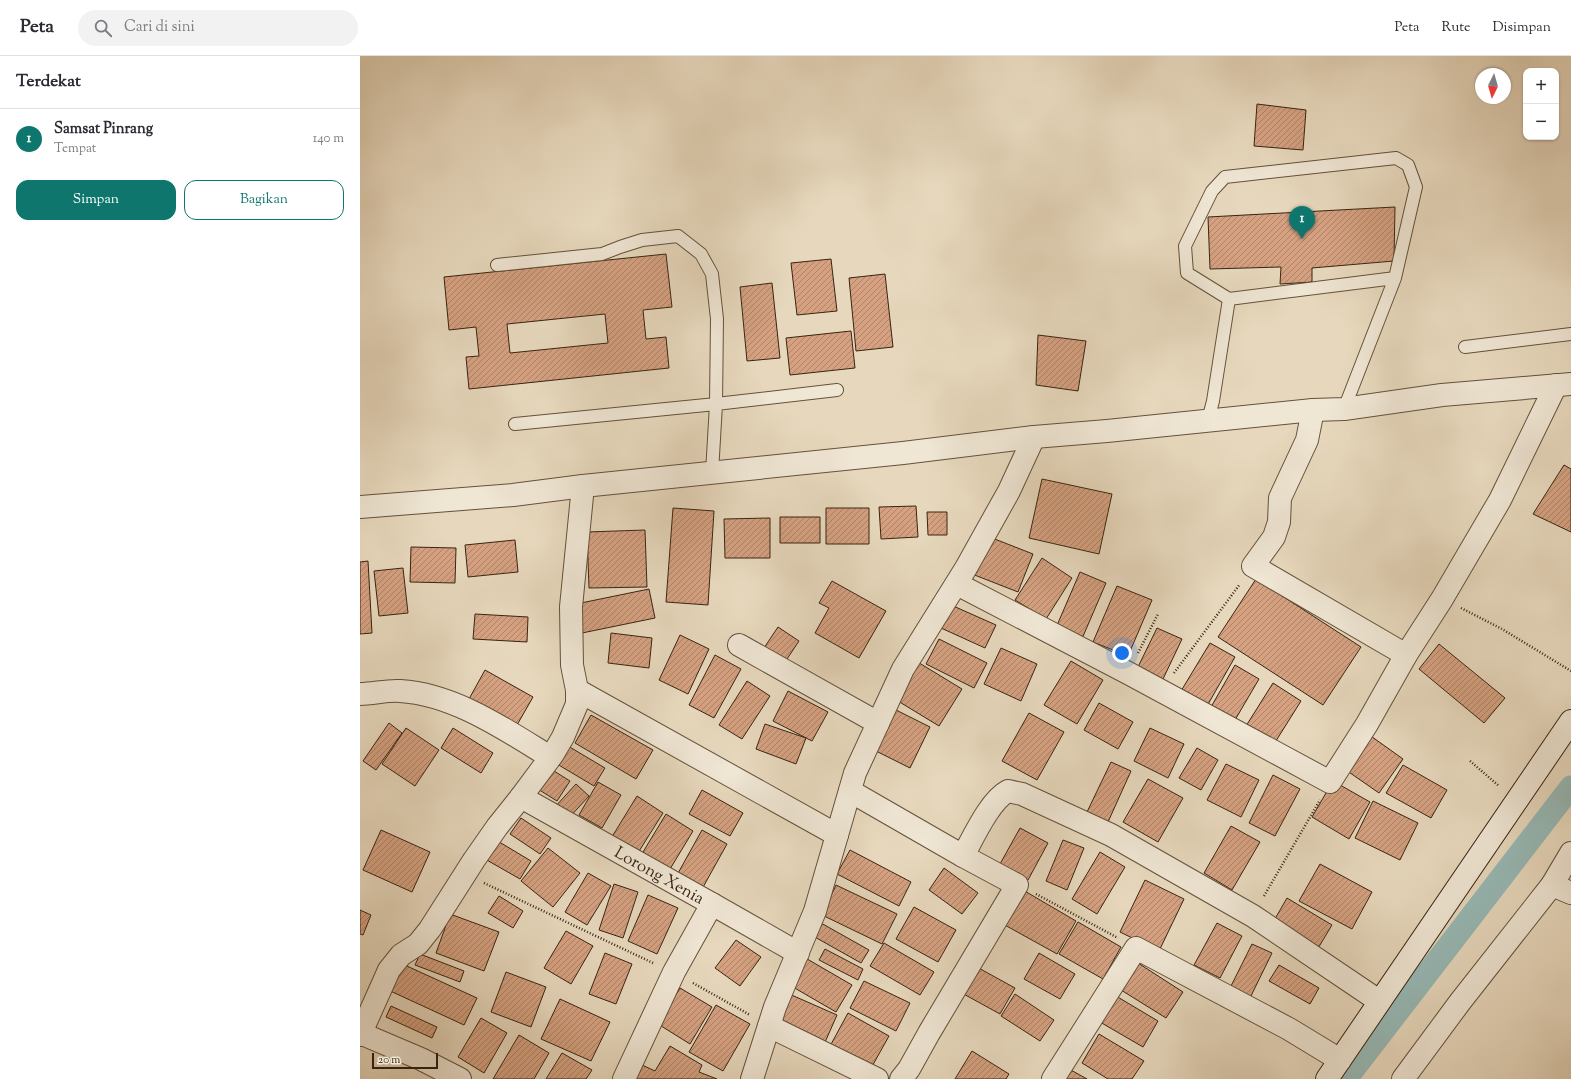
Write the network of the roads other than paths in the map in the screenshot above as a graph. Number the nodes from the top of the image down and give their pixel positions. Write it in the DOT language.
graph roads {
  1 [pos="497,265"];
  2 [pos="1395,278"];
  3 [pos="1229,299"];
  4 [pos="1571,334"];
  5 [pos="1465,347"];
  6 [pos="1563,385"];
  7 [pos="837,390"];
  8 [pos="716,404"];
  9 [pos="1313,410"];
  10 [pos="1344,410"];
  11 [pos="1208,420"];
  12 [pos="516,424"];
  13 [pos="1034,437"];
  14 [pos="712,473"];
  15 [pos="582,486"];
  16 [pos="360,507"];
  17 [pos="957,584"];
  18 [pos="739,645"];
  19 [pos="1406,655"];
  20 [pos="577,690"];
  21 [pos="360,694"];
  22 [pos="1571,721"];
  23 [pos="878,723"];
  24 [pos="550,757"];
  25 [pos="850,791"];
  26 [pos="521,797"];
  27 [pos="837,835"];
  28 [pos="1571,853"];
  29 [pos="963,856"];
  30 [pos="1561,889"];
  31 [pos="712,904"];
  32 [pos="798,953"];
  33 [pos="1379,1001"];
  34 [pos="769,1026"];
  35 [pos="360,1034"];
  36 [pos="1340,1060"];
  37 [pos="460,1079"];
  38 [pos="624,1079"];
  39 [pos="752,1079"];
  40 [pos="877,1079"];
  41 [pos="901,1079"];
  42 [pos="1053,1079"];
  43 [pos="1326,1079"];
  44 [pos="1403,1079"];
  1 -- 8 [label="lane"];
  2 -- 3 [label="lane"];
  2 -- 3 [label="lane"];
  2 -- 10 [label="lane"];
  3 -- 11 [label="lane"];
  4 -- 5 [label="lane"];
  6 -- 10 [label="street"];
  6 -- 19 [label="street"];
  7 -- 8 [label="lane"];
  8 -- 12 [label="lane"];
  8 -- 14 [label="lane"];
  9 -- 10 [label="street"];
  9 -- 11 [label="street"];
  9 -- 19 [label="street"];
  11 -- 13 [label="street"];
  13 -- 14 [label="street"];
  13 -- 17 [label="street"];
  14 -- 15 [label="street"];
  15 -- 16 [label="street"];
  15 -- 20 [label="street"];
  17 -- 19 [label="street"];
  17 -- 23 [label="street"];
  18 -- 23 [label="street"];
  20 -- 24 [label="street"];
  20 -- 27 [label="street"];
  21 -- 24 [label="street"];
  22 -- 33 [label="street"];
  23 -- 25 [label="street"];
  24 -- 26 [label="street"];
  25 -- 27 [label="street"];
  25 -- 29 [label="street"];
  26 -- 31 [label="street, Lorong Xenia"];
  26 -- 35 [label="street"];
  27 -- 32 [label="street"];
  28 -- 30 [label="street"];
  29 -- 33 [label="street"];
  29 -- 41 [label="street"];
  30 -- 44 [label="street"];
  31 -- 32 [label="street, Lorong Xenia"];
  31 -- 38 [label="street"];
  32 -- 34 [label="street"];
  33 -- 36 [label="street"];
  34 -- 39 [label="street"];
  34 -- 40 [label="street"];
  35 -- 37 [label="street"];
  36 -- 42 [label="street"];
  36 -- 43 [label="street"];
}
